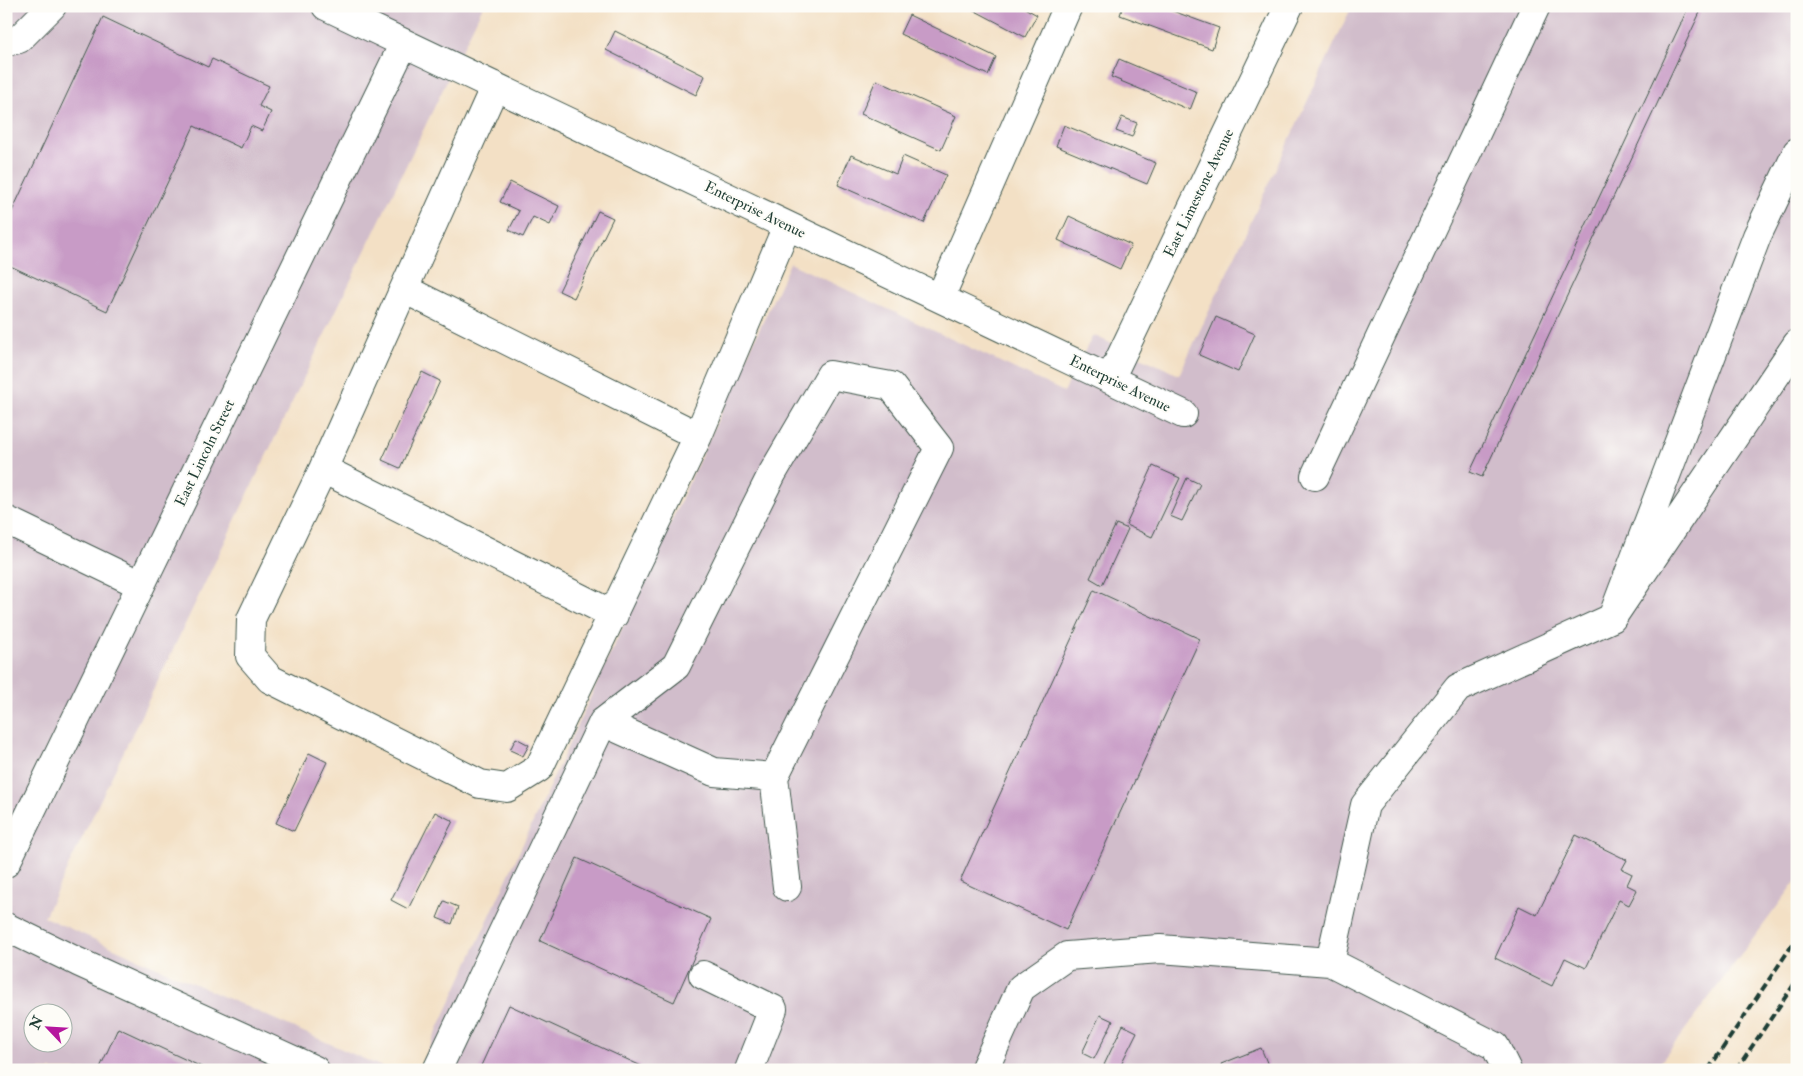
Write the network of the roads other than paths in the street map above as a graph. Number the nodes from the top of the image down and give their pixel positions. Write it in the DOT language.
graph roads {
  1 [pos="52,6"];
  2 [pos="326,6"];
  3 [pos="1068,6"];
  4 [pos="1289,6"];
  5 [pos="1536,6"];
  6 [pos="6,42"];
  7 [pos="404,43"];
  8 [pos="495,86"];
  9 [pos="1797,152"];
  10 [pos="787,226"];
  11 [pos="404,289"];
  12 [pos="940,298"];
  13 [pos="1797,344"];
  14 [pos="1110,379"];
  15 [pos="1183,414"];
  16 [pos="698,436"];
  17 [pos="323,469"];
  18 [pos="1315,476"];
  19 [pos="6,520"];
  20 [pos="142,584"];
  21 [pos="614,615"];
  22 [pos="1612,618"];
  23 [pos="603,722"];
  24 [pos="774,777"];
  25 [pos="6,863"];
  26 [pos="787,887"];
  27 [pos="6,927"];
  28 [pos="1330,962"];
  29 [pos="703,975"];
  30 [pos="315,1070"];
  31 [pos="437,1070"];
  32 [pos="749,1070"];
  33 [pos="984,1070"];
  34 [pos="1507,1070"];
  1 -- 6 [label="street"];
  2 -- 7 [label="street, Enterprise Avenue"];
  3 -- 12 [label="street"];
  4 -- 14 [label="street, East Limestone Avenue"];
  5 -- 18 [label="street"];
  7 -- 8 [label="street, Enterprise Avenue"];
  7 -- 20 [label="street, East Lincoln Street"];
  8 -- 10 [label="street, Enterprise Avenue"];
  8 -- 11 [label="street"];
  9 -- 22 [label="street"];
  10 -- 12 [label="street, Enterprise Avenue"];
  10 -- 16 [label="street"];
  11 -- 16 [label="street"];
  11 -- 17 [label="street"];
  12 -- 14 [label="street, Enterprise Avenue"];
  13 -- 22 [label="street"];
  14 -- 15 [label="street, Enterprise Avenue"];
  16 -- 21 [label="street"];
  17 -- 21 [label="street"];
  17 -- 21 [label="street"];
  19 -- 20 [label="street"];
  20 -- 25 [label="street, East Lincoln Street"];
  22 -- 28 [label="street"];
  23 -- 24 [label="street"];
  23 -- 24 [label="street"];
  23 -- 31 [label="street"];
  24 -- 26 [label="street"];
  27 -- 30 [label="street"];
  28 -- 33 [label="street"];
  28 -- 34 [label="street"];
  29 -- 32 [label="street"];
}
